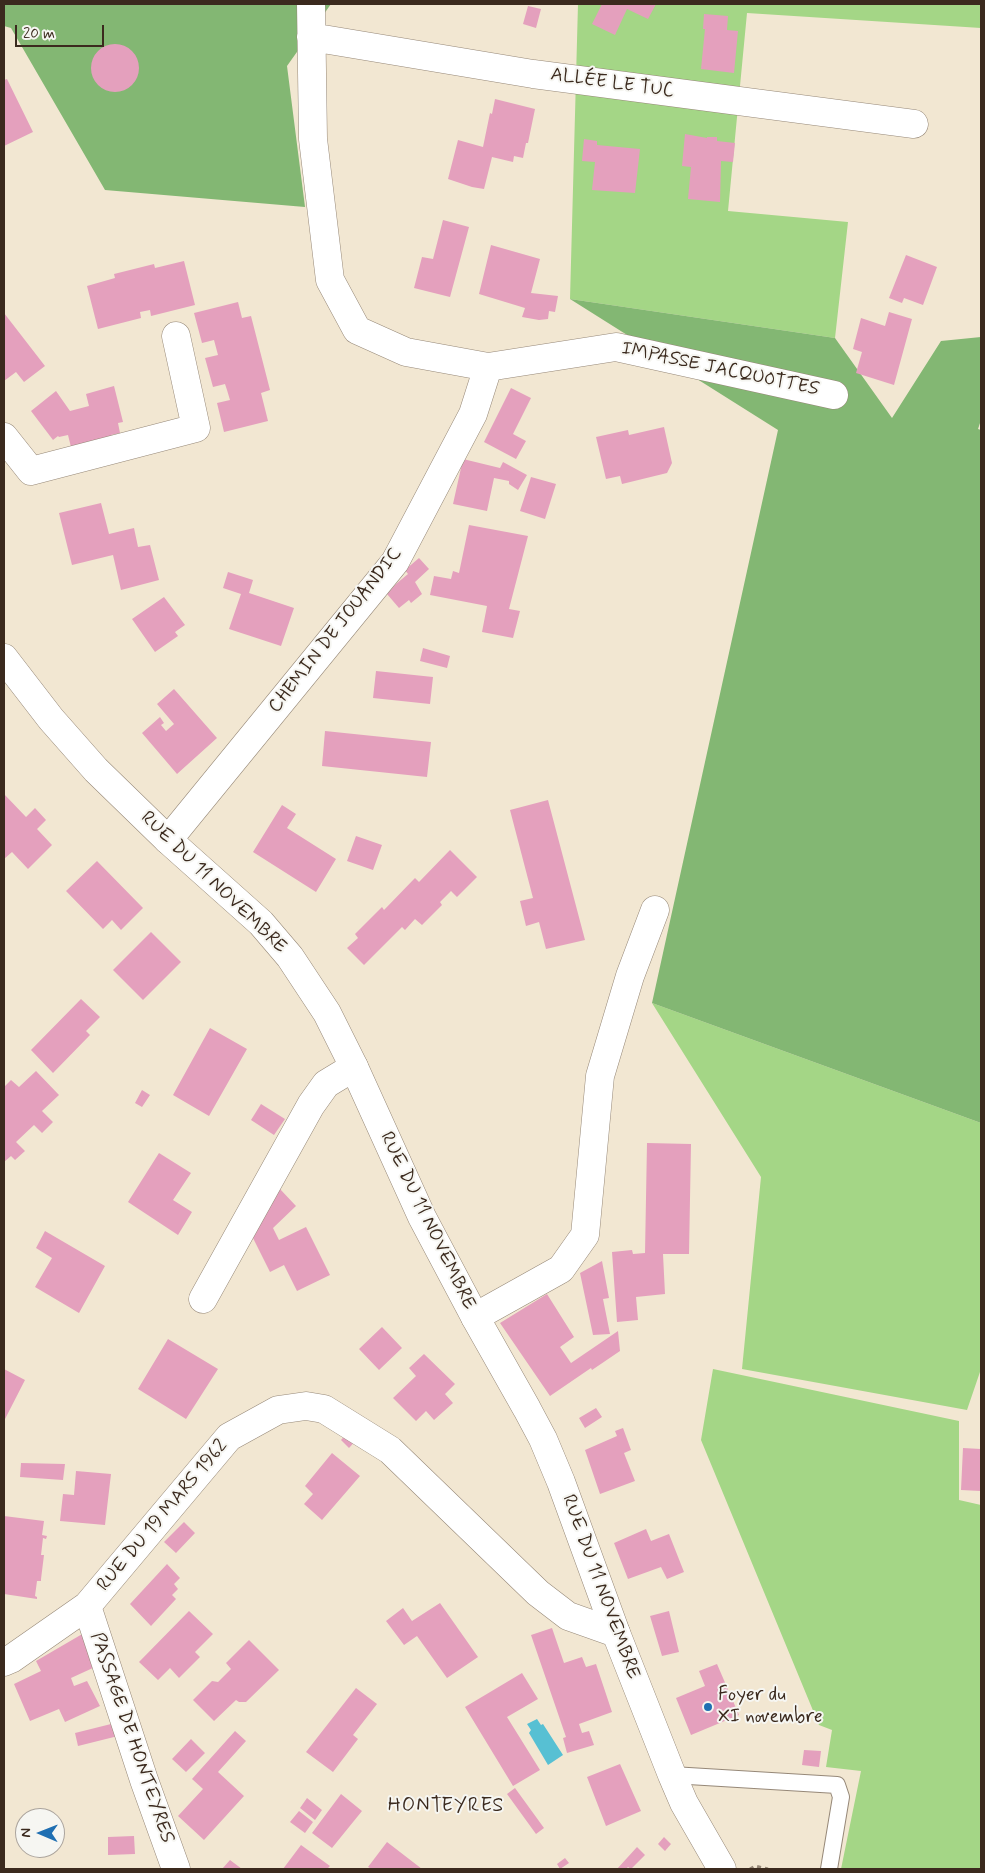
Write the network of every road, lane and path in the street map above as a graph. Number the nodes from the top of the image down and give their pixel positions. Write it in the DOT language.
graph roads {
  1 [pos="311,4"];
  2 [pos="311,37"];
  3 [pos="914,124"];
  4 [pos="176,336"];
  5 [pos="488,367"];
  6 [pos="834,395"];
  7 [pos="4,436"];
  8 [pos="4,658"];
  9 [pos="168,840"];
  10 [pos="655,910"];
  11 [pos="354,1067"];
  12 [pos="202,1299"];
  13 [pos="474,1317"];
  14 [pos="87,1606"];
  15 [pos="616,1633"];
  16 [pos="4,1662"];
  17 [pos="672,1775"];
  18 [pos="176,1869"];
  19 [pos="722,1869"];
  20 [pos="750,1869"];
  21 [pos="768,1869"];
  22 [pos="829,1869"];
  1 -- 2 [label="street"];
  2 -- 3 [label="street, ALLÉE LE TUC"];
  2 -- 5 [label="street"];
  4 -- 7 [label="street"];
  5 -- 6 [label="street, IMPASSE JACQUOTTES"];
  5 -- 9 [label="street, CHEMIN DE JOUANDIC"];
  8 -- 9 [label="street, RUE DU 11 NOVEMBRE"];
  9 -- 11 [label="street, RUE DU 11 NOVEMBRE"];
  10 -- 13 [label="street"];
  11 -- 12 [label="street"];
  11 -- 13 [label="street, RUE DU 11 NOVEMBRE"];
  13 -- 15 [label="street, RUE DU 11 NOVEMBRE"];
  14 -- 15 [label="street, RUE DU 19 MARS 1962"];
  14 -- 16 [label="street, RUE DU 19 MARS 1962"];
  14 -- 18 [label="street, PASSAGE DE HONTEYRES"];
  15 -- 17 [label="street, RUE DU 11 NOVEMBRE"];
  17 -- 19 [label="street, RUE DU 11 NOVEMBRE"];
  17 -- 22 [label="lane"];
  20 -- 21 [label="path"];
}
